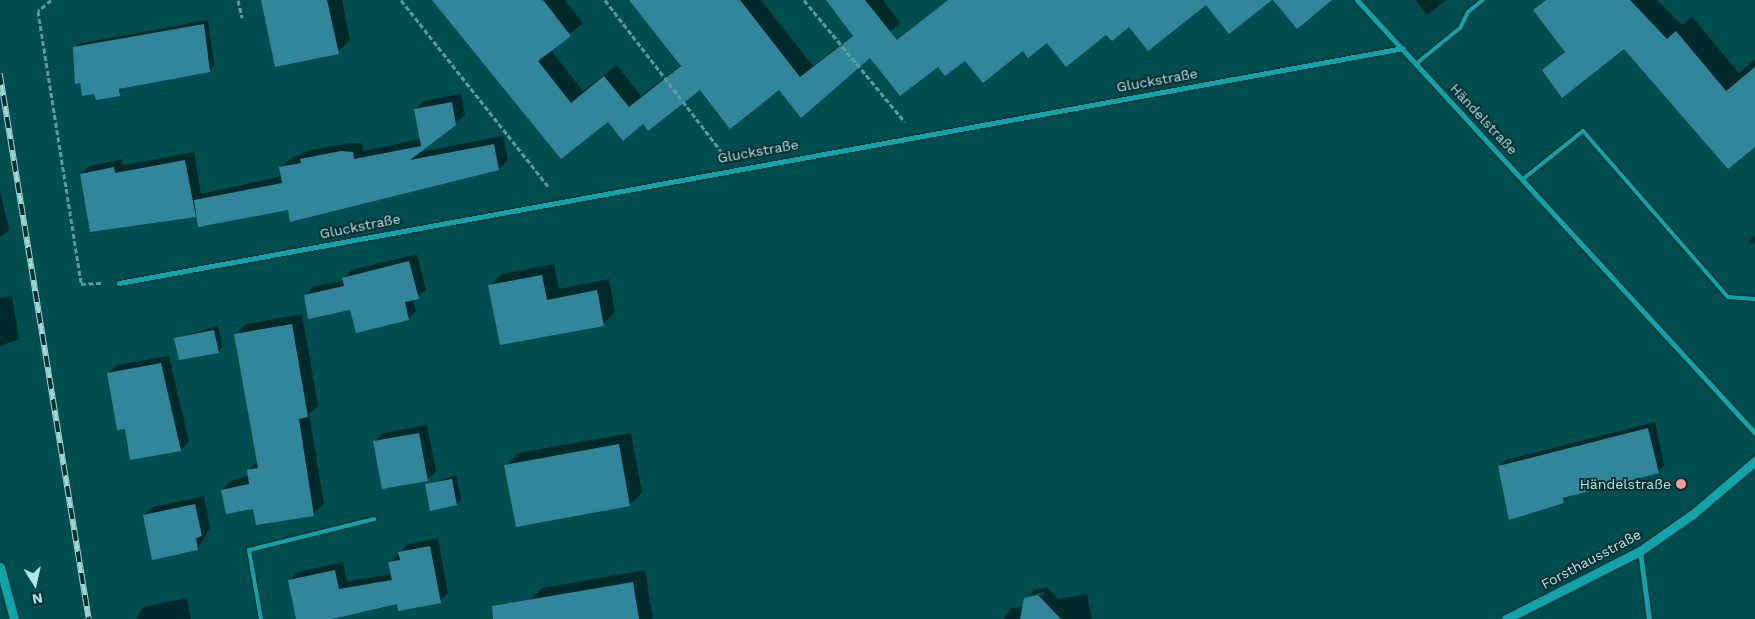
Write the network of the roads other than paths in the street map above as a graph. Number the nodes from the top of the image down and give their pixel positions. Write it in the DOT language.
graph roads {
  1 [pos="1356,0"];
  2 [pos="1484,0"];
  3 [pos="1403,48"];
  4 [pos="1417,63"];
  5 [pos="1523,179"];
  6 [pos="119,283"];
  7 [pos="1755,299"];
  8 [pos="1755,433"];
  9 [pos="1755,461"];
  10 [pos="374,519"];
  11 [pos="1640,551"];
  12 [pos="0,567"];
  13 [pos="14,619"];
  14 [pos="262,619"];
  15 [pos="1506,619"];
  16 [pos="1649,619"];
  1 -- 3 [label="street, Händelstraße"];
  2 -- 4 [label="lane"];
  3 -- 4 [label="street, Händelstraße"];
  3 -- 6 [label="street, Gluckstraße"];
  4 -- 5 [label="street, Händelstraße"];
  5 -- 7 [label="lane"];
  5 -- 8 [label="street, Händelstraße"];
  9 -- 11 [label="street, Forsthausstraße"];
  10 -- 14 [label="lane"];
  11 -- 15 [label="street, Forsthausstraße"];
  11 -- 16 [label="street"];
  12 -- 13 [label="street"];
}
